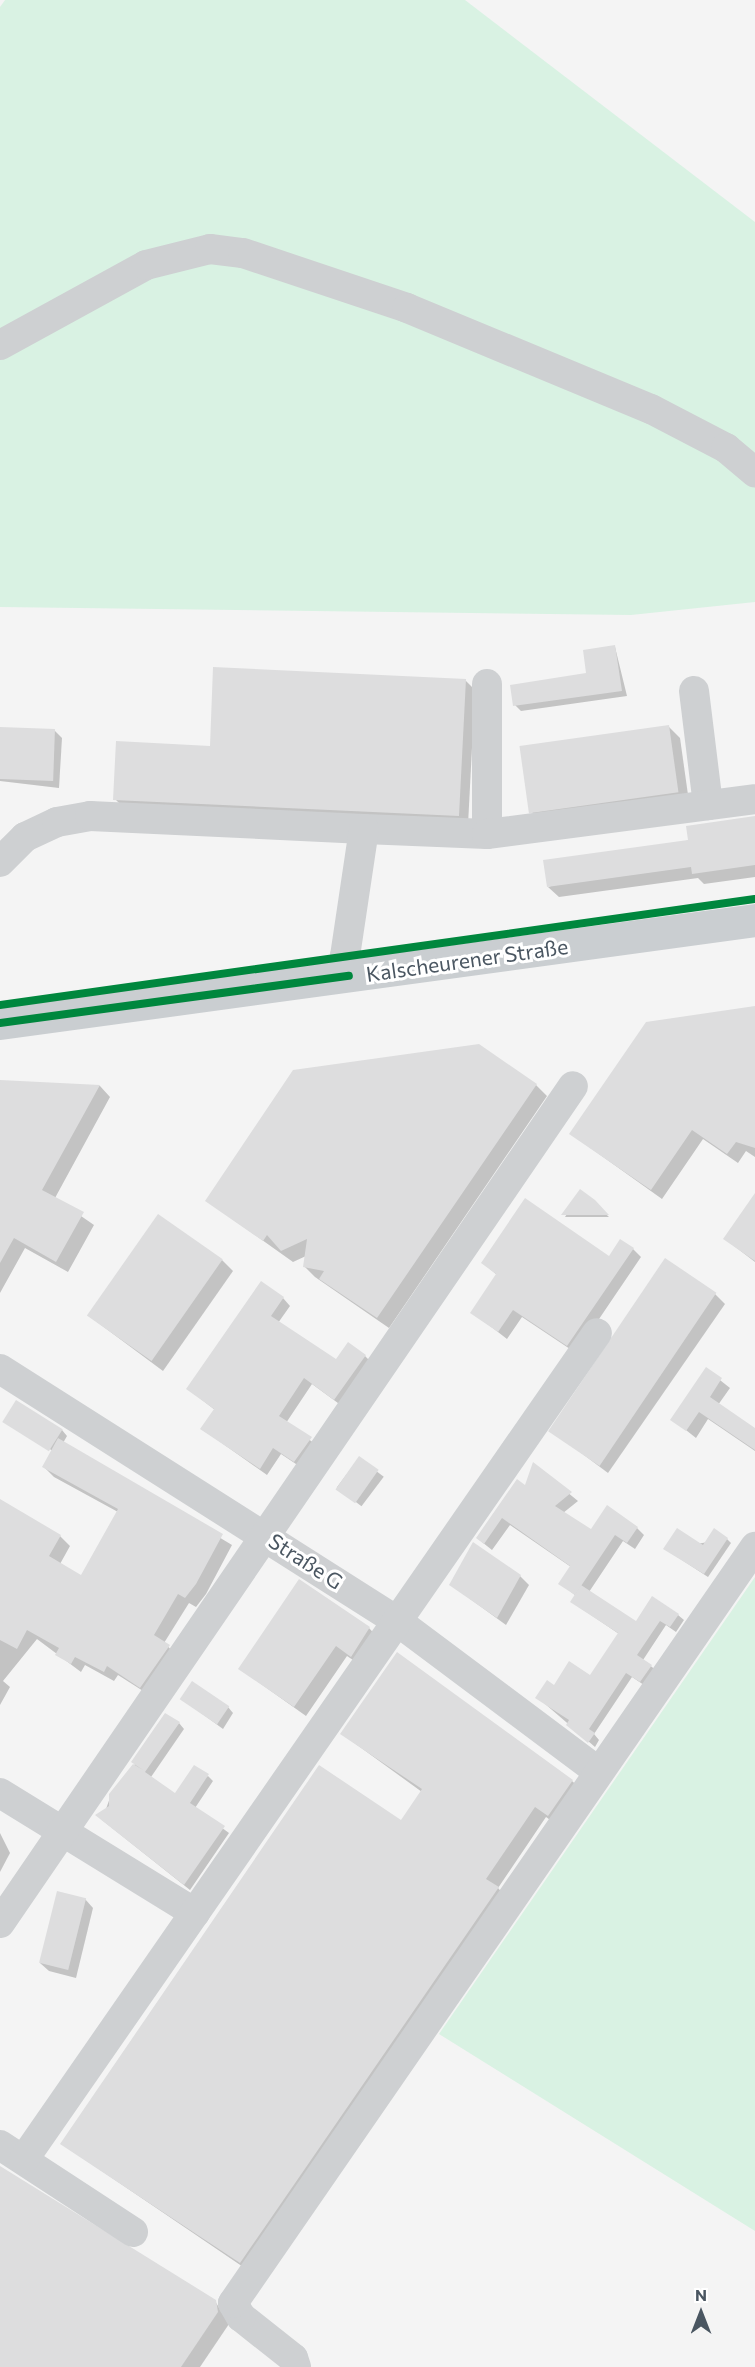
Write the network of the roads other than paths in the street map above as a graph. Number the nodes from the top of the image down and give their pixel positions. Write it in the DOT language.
graph roads {
  1 [pos="0,345"];
  2 [pos="755,472"];
  3 [pos="487,684"];
  4 [pos="694,690"];
  5 [pos="755,799"];
  6 [pos="708,805"];
  7 [pos="364,829"];
  8 [pos="487,834"];
  9 [pos="0,861"];
  10 [pos="755,920"];
  11 [pos="349,976"];
  12 [pos="0,1023"];
  13 [pos="573,1086"];
  14 [pos="597,1333"];
  15 [pos="0,1369"];
  16 [pos="266,1534"];
  17 [pos="755,1547"];
  18 [pos="397,1622"];
  19 [pos="599,1772"];
  20 [pos="0,1793"];
  21 [pos="64,1828"];
  22 [pos="195,1913"];
  23 [pos="0,1923"];
  24 [pos="12,2152"];
  25 [pos="133,2232"];
  26 [pos="296,2367"];
  1 -- 2 [label="lane"];
  3 -- 8 [label="lane"];
  4 -- 6 [label="lane"];
  5 -- 6 [label="lane"];
  6 -- 8 [label="lane"];
  7 -- 8 [label="lane"];
  7 -- 9 [label="lane"];
  7 -- 11 [label="lane"];
  10 -- 11 [label="main road, Kalscheurener Straße"];
  11 -- 12 [label="main road, Kalscheurener Straße"];
  13 -- 16 [label="lane"];
  14 -- 18 [label="lane"];
  15 -- 16 [label="lane, Straße G"];
  16 -- 18 [label="lane, Straße G"];
  16 -- 21 [label="lane"];
  17 -- 19 [label="lane"];
  18 -- 19 [label="lane, Straße G"];
  18 -- 22 [label="lane"];
  19 -- 26 [label="lane"];
  20 -- 21 [label="lane"];
  21 -- 22 [label="lane"];
  21 -- 23 [label="lane"];
  22 -- 24 [label="lane"];
  24 -- 25 [label="lane"];
}
